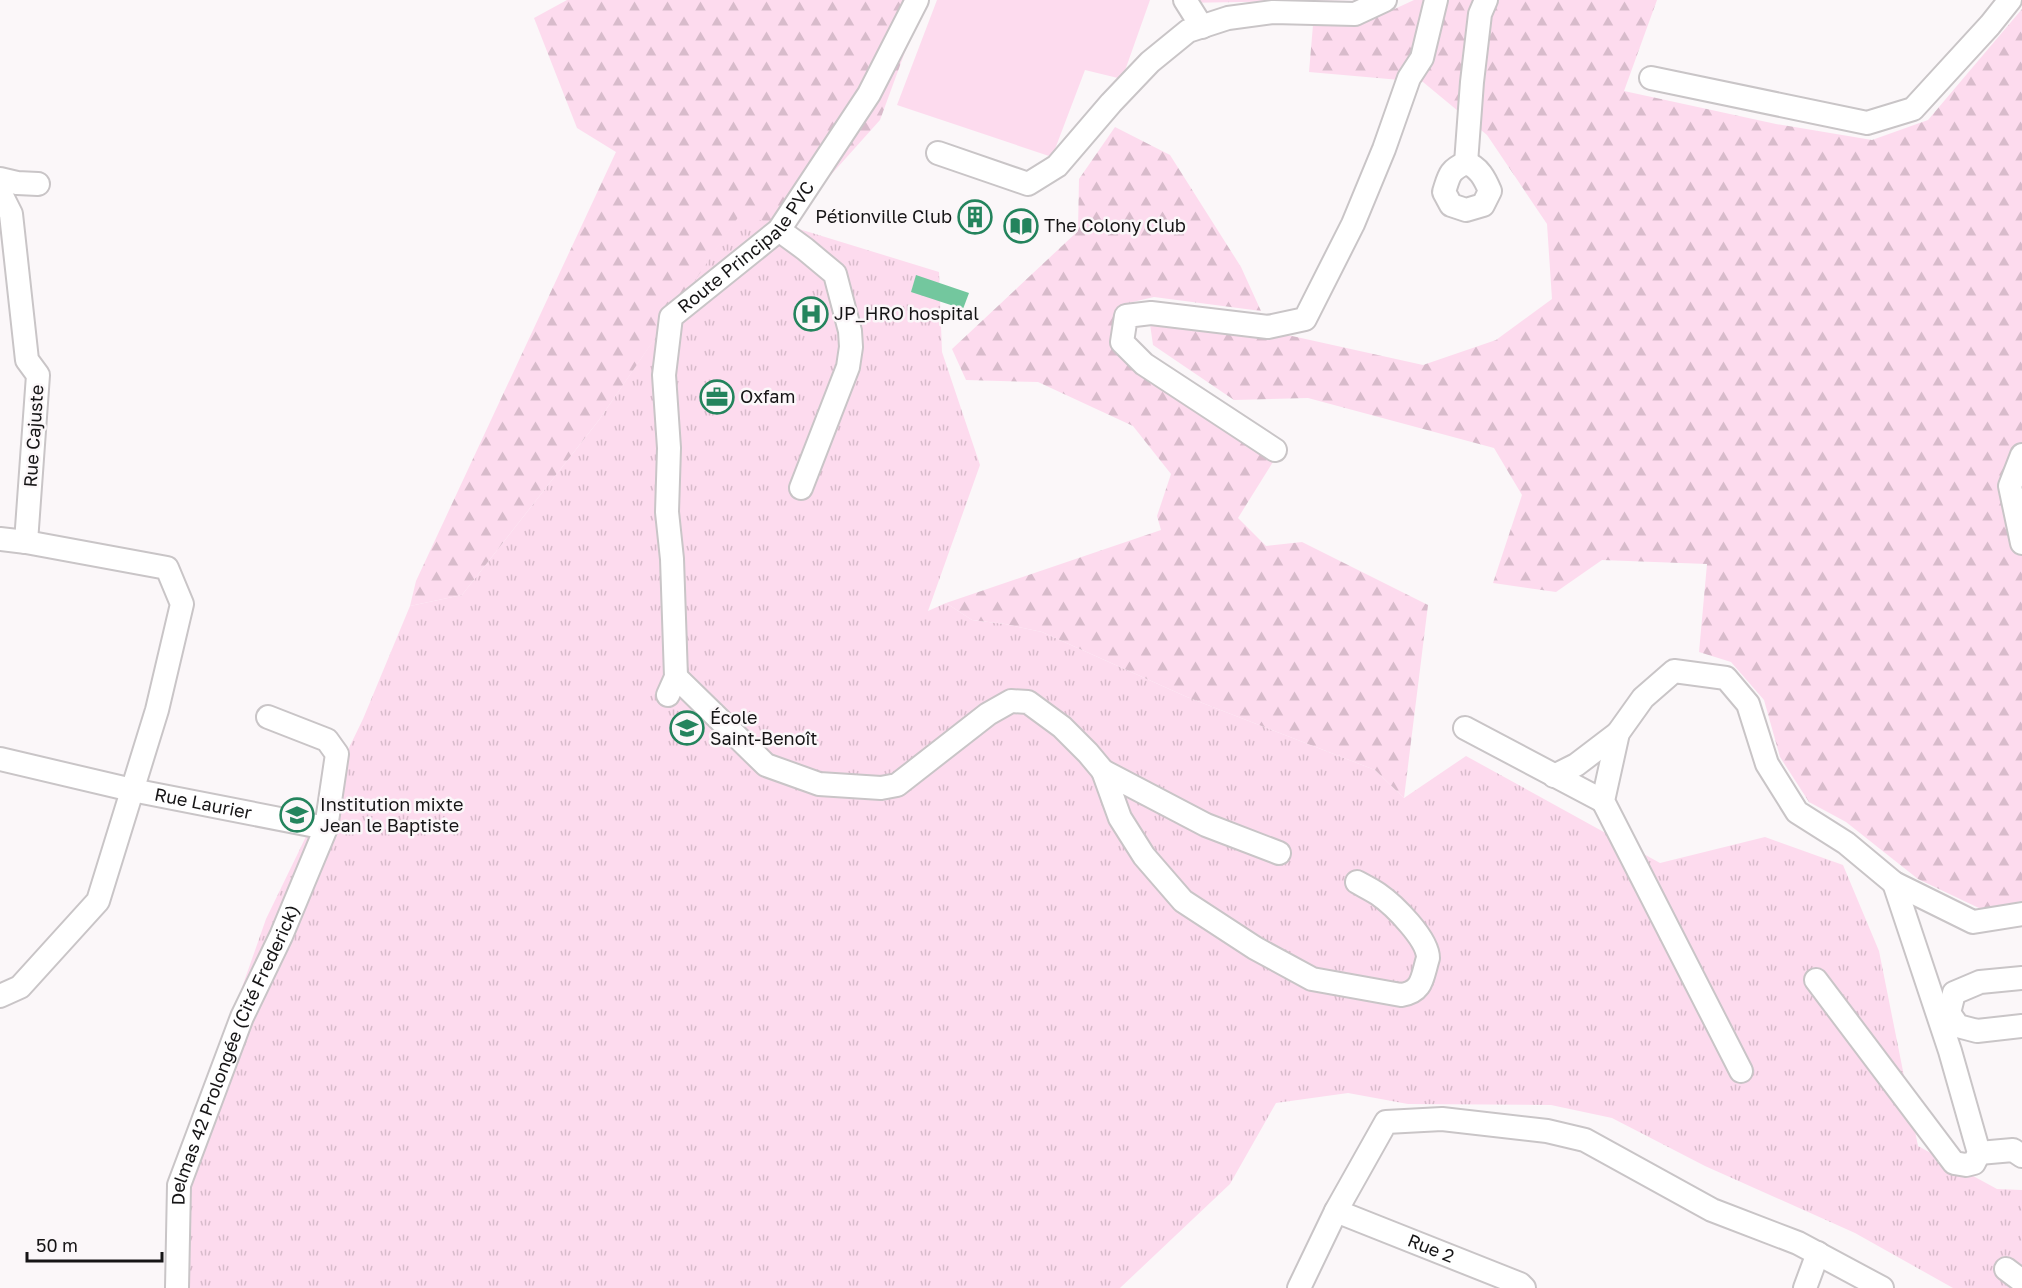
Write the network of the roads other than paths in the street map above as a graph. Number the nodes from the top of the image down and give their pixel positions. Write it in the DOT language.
graph roads {
  1 [pos="917,0"];
  2 [pos="1185,0"];
  3 [pos="1385,0"];
  4 [pos="1436,0"];
  5 [pos="1486,0"];
  6 [pos="2010,0"];
  7 [pos="1274,6"];
  8 [pos="1202,27"];
  9 [pos="1651,78"];
  10 [pos="938,153"];
  11 [pos="1466,164"];
  12 [pos="0,179"];
  13 [pos="38,184"];
  14 [pos="0,192"];
  15 [pos="779,230"];
  16 [pos="1275,450"];
  17 [pos="2022,455"];
  18 [pos="801,488"];
  19 [pos="0,539"];
  20 [pos="26,542"];
  21 [pos="2022,543"];
  22 [pos="268,717"];
  23 [pos="1465,728"];
  24 [pos="1618,733"];
  25 [pos="0,759"];
  26 [pos="1103,771"];
  27 [pos="1554,776"];
  28 [pos="132,790"];
  29 [pos="1602,801"];
  30 [pos="326,828"];
  31 [pos="1279,853"];
  32 [pos="1357,882"];
  33 [pos="1894,883"];
  34 [pos="1940,906"];
  35 [pos="2022,914"];
  36 [pos="1913,937"];
  37 [pos="2022,978"];
  38 [pos="1816,980"];
  39 [pos="0,996"];
  40 [pos="2022,1026"];
  41 [pos="1741,1071"];
  42 [pos="1979,1153"];
  43 [pos="2022,1156"];
  44 [pos="1336,1211"];
  45 [pos="1818,1253"];
  46 [pos="177,1288"];
  47 [pos="1299,1288"];
  48 [pos="1524,1288"];
  49 [pos="1805,1288"];
  50 [pos="1882,1288"];
  1 -- 15 [label="street, Route Principale PVC"];
  2 -- 8 [label="street"];
  3 -- 7 [label="street"];
  4 -- 16 [label="street"];
  5 -- 11 [label="street"];
  6 -- 9 [label="street"];
  7 -- 8 [label="street"];
  8 -- 10 [label="street"];
  12 -- 13 [label="street"];
  14 -- 20 [label="street, Rue Cajuste"];
  15 -- 18 [label="street"];
  15 -- 26 [label="street, Route Principale PVC"];
  17 -- 21 [label="street"];
  19 -- 20 [label="street"];
  20 -- 28 [label="street"];
  22 -- 30 [label="street"];
  23 -- 27 [label="street"];
  24 -- 27 [label="street"];
  24 -- 29 [label="street"];
  24 -- 33 [label="street"];
  25 -- 28 [label="street, Rue Laurier"];
  26 -- 31 [label="street"];
  26 -- 32 [label="street"];
  27 -- 29 [label="street"];
  28 -- 30 [label="street, Rue Laurier"];
  28 -- 39 [label="street"];
  29 -- 41 [label="street"];
  30 -- 46 [label="street, Delmas 42 Prolongée (Cité Frederick)"];
  33 -- 34 [label="street"];
  33 -- 36 [label="street"];
  34 -- 35 [label="street"];
  34 -- 36 [label="street"];
  36 -- 42 [label="street"];
  37 -- 40 [label="street"];
  38 -- 42 [label="street"];
  42 -- 43 [label="street"];
  44 -- 45 [label="street"];
  44 -- 47 [label="street"];
  44 -- 48 [label="street, Rue 2"];
  45 -- 49 [label="street"];
  45 -- 50 [label="street"];
}
